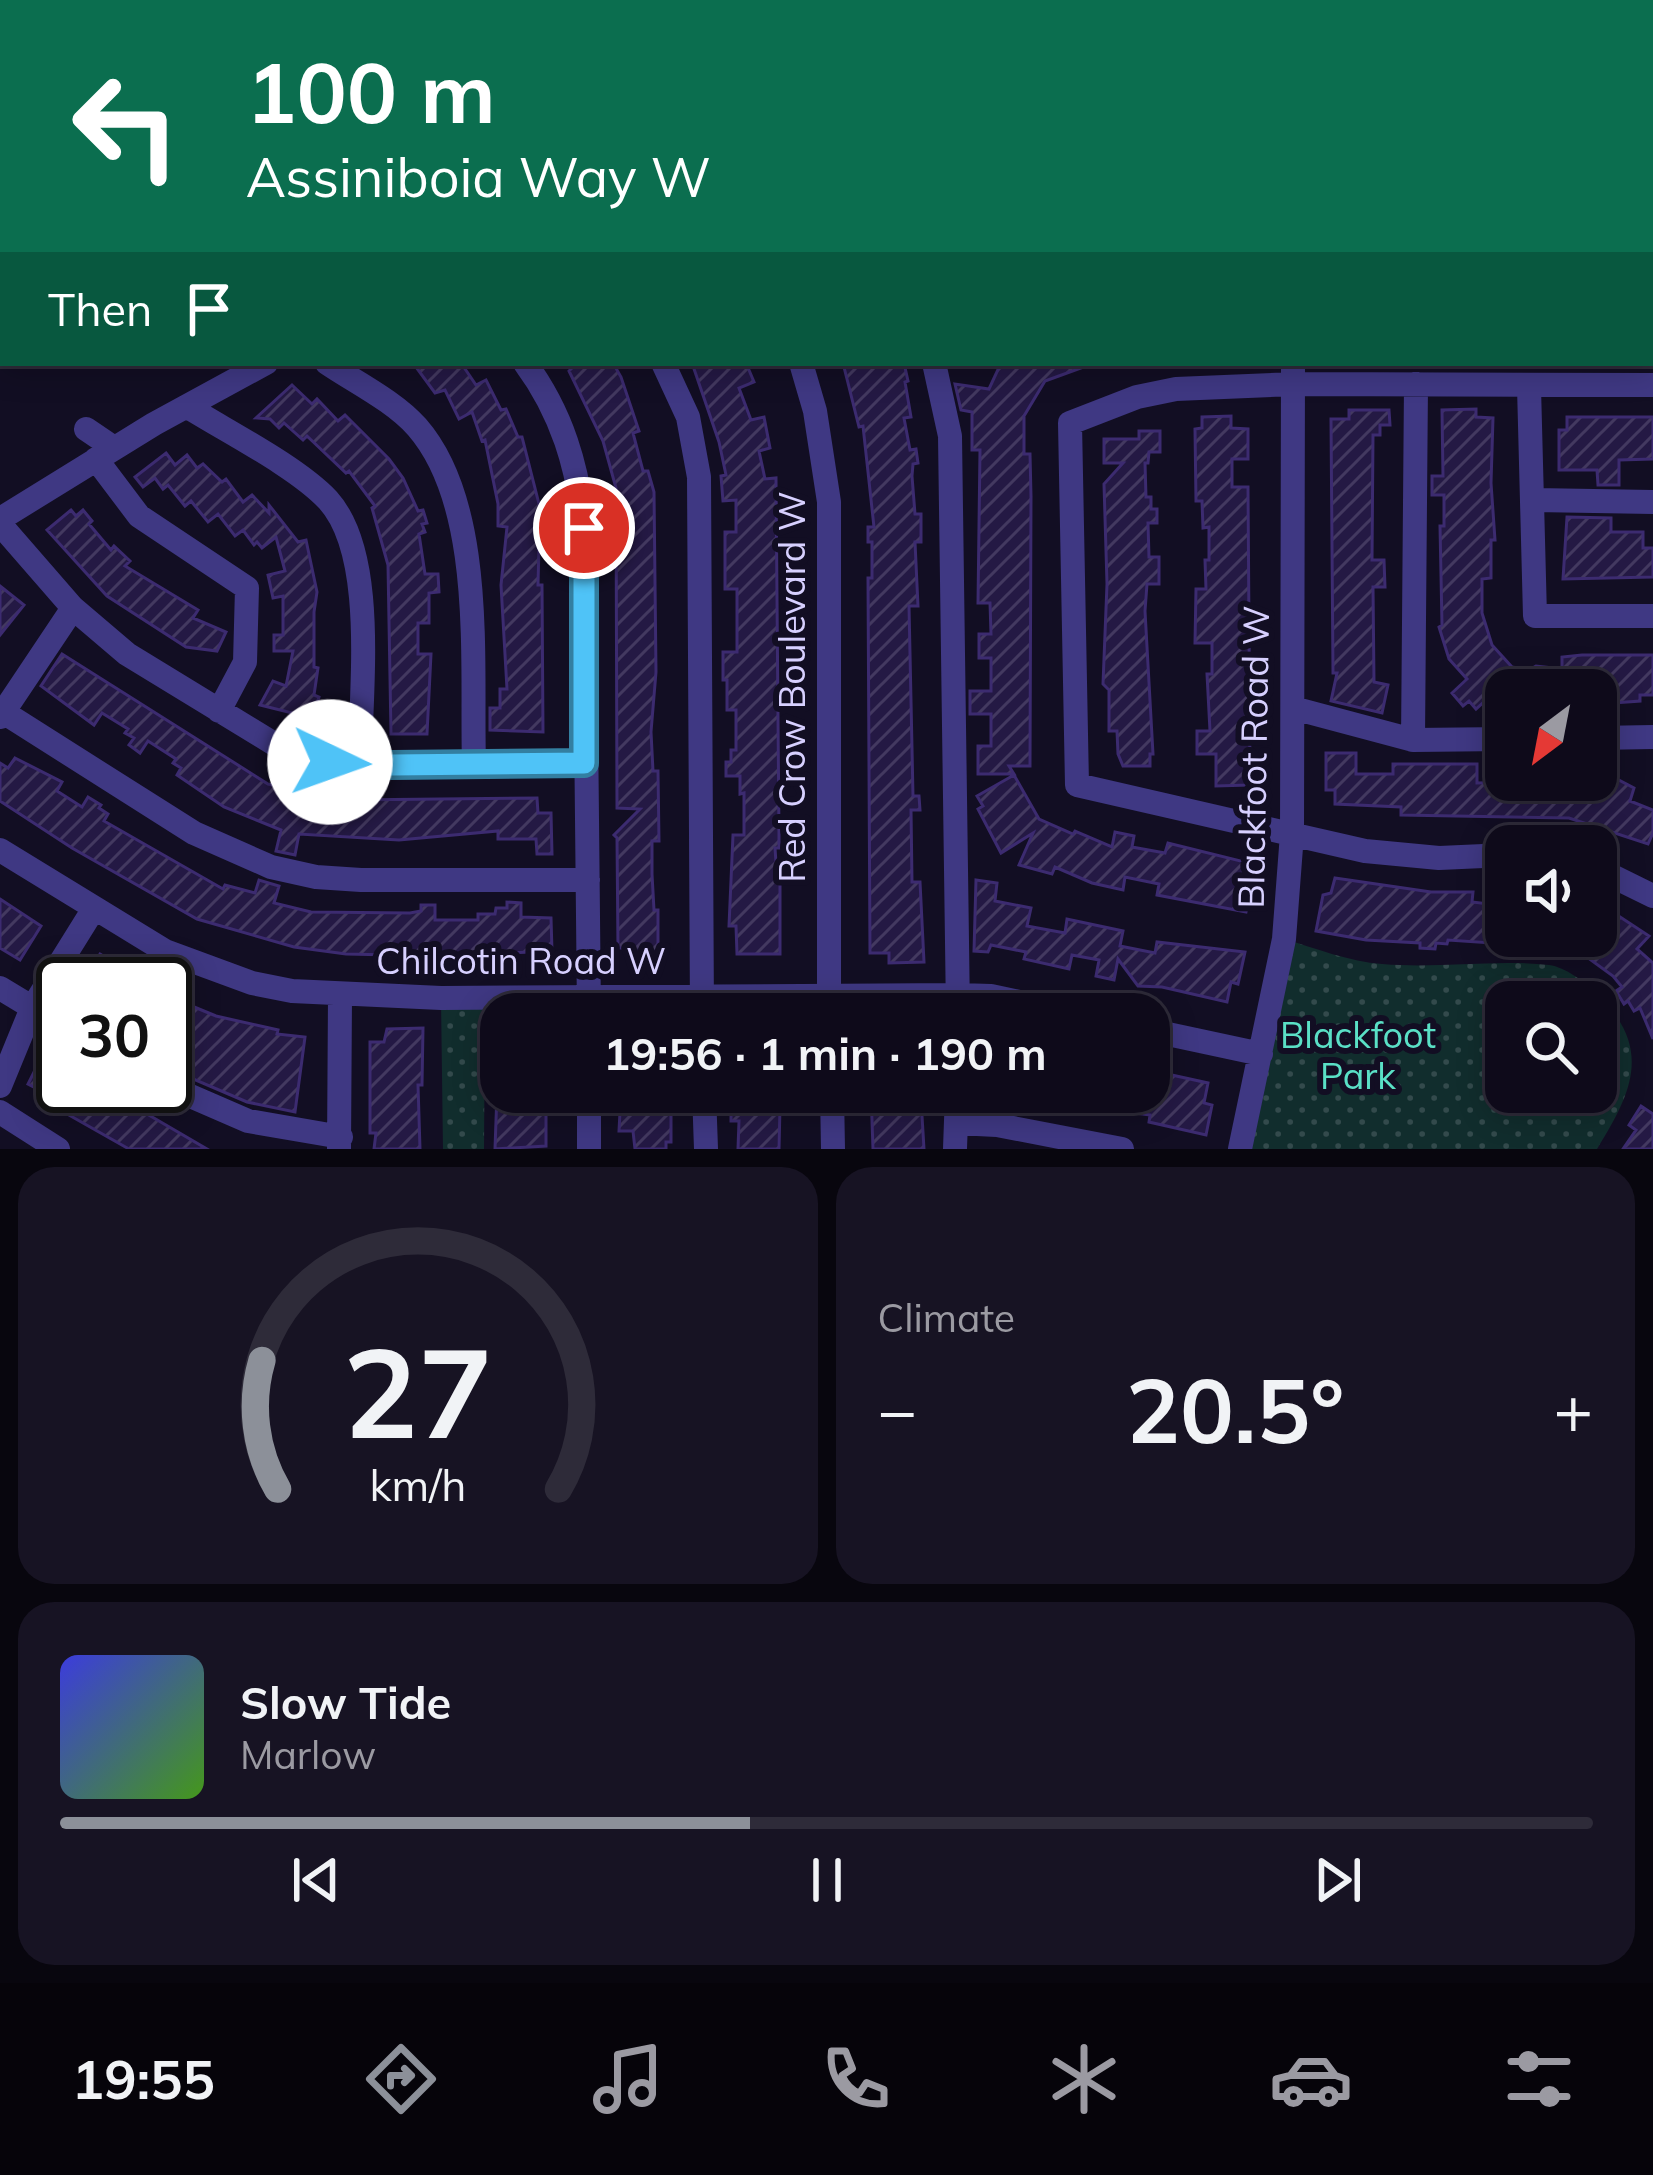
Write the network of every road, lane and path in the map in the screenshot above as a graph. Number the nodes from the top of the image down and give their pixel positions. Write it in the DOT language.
graph roads {
  1 [pos="261,366"];
  2 [pos="331,366"];
  3 [pos="527,366"];
  4 [pos="664,366"];
  5 [pos="802,366"];
  6 [pos="935,366"];
  7 [pos="1293,374"];
  8 [pos="1416,384"];
  9 [pos="1653,385"];
  10 [pos="1529,386"];
  11 [pos="188,406"];
  12 [pos="86,429"];
  13 [pos="105,453"];
  14 [pos="1535,500"];
  15 [pos="1653,502"];
  16 [pos="0,522"];
  17 [pos="73,608"];
  18 [pos="1653,616"];
  19 [pos="1293,708"];
  20 [pos="218,711"];
  21 [pos="2,714"];
  22 [pos="1653,737"];
  23 [pos="1617,738"];
  24 [pos="1485,739"];
  25 [pos="1413,740"];
  26 [pos="584,763"];
  27 [pos="360,764"];
  28 [pos="474,765"];
  29 [pos="1292,834"];
  30 [pos="0,850"];
  31 [pos="1485,855"];
  32 [pos="1617,878"];
  33 [pos="589,880"];
  34 [pos="1653,896"];
  35 [pos="93,910"];
  36 [pos="0,988"];
  37 [pos="589,993"];
  38 [pos="702,993"];
  39 [pos="828,993"];
  40 [pos="958,993"];
  41 [pos="340,996"];
  42 [pos="480,1002"];
  43 [pos="32,1008"];
  44 [pos="36,1010"];
  45 [pos="1170,1034"];
  46 [pos="1262,1054"];
  47 [pos="0,1086"];
  48 [pos="192,1097"];
  49 [pos="0,1112"];
  50 [pos="589,1113"];
  51 [pos="705,1113"];
  52 [pos="832,1113"];
  53 [pos="957,1113"];
  54 [pos="957,1123"];
  55 [pos="340,1143"];
  56 [pos="58,1149"];
  57 [pos="589,1149"];
  58 [pos="706,1149"];
  59 [pos="833,1149"];
  60 [pos="955,1149"];
  61 [pos="1122,1149"];
  62 [pos="1240,1149"];
  1 -- 11 [label="street"];
  2 -- 28 [label="street"];
  3 -- 26 [label="street"];
  4 -- 38 [label="street"];
  5 -- 39 [label="street, Red Crow Boulevard W"];
  6 -- 40 [label="street"];
  7 -- 8 [label="street"];
  7 -- 19 [label="street, Blackfoot Road W"];
  7 -- 29 [label="street"];
  8 -- 10 [label="street"];
  8 -- 25 [label="street"];
  9 -- 10 [label="street"];
  10 -- 14 [label="street"];
  11 -- 13 [label="street"];
  11 -- 27 [label="street"];
  12 -- 13 [label="street"];
  13 -- 16 [label="street"];
  13 -- 20 [label="street"];
  14 -- 15 [label="street"];
  14 -- 18 [label="street"];
  16 -- 17 [label="street"];
  17 -- 20 [label="street"];
  17 -- 21 [label="street"];
  19 -- 25 [label="street"];
  19 -- 29 [label="street, Blackfoot Road W"];
  20 -- 27 [label="street"];
  21 -- 33 [label="street"];
  22 -- 23 [label="street"];
  24 -- 25 [label="street"];
  26 -- 28 [label="street"];
  26 -- 33 [label="street"];
  27 -- 28 [label="street"];
  29 -- 31 [label="street"];
  29 -- 46 [label="street, Blackfoot Road W"];
  30 -- 35 [label="street, Chilcotin Road W"];
  32 -- 34 [label="street"];
  33 -- 37 [label="street"];
  35 -- 41 [label="street, Chilcotin Road W"];
  35 -- 43 [label="street"];
  36 -- 43 [label="street"];
  41 -- 42 [label="street, Chilcotin Road W"];
  41 -- 55 [label="street"];
  43 -- 44 [label="street"];
  43 -- 47 [label="street"];
  45 -- 46 [label="street"];
  46 -- 62 [label="street, Blackfoot Road W"];
  48 -- 55 [label="street"];
  49 -- 56 [label="street"];
  50 -- 57 [label="street"];
  51 -- 58 [label="street"];
  52 -- 59 [label="street"];
  53 -- 54 [label="street"];
  54 -- 60 [label="street"];
  54 -- 61 [label="street"];
}
